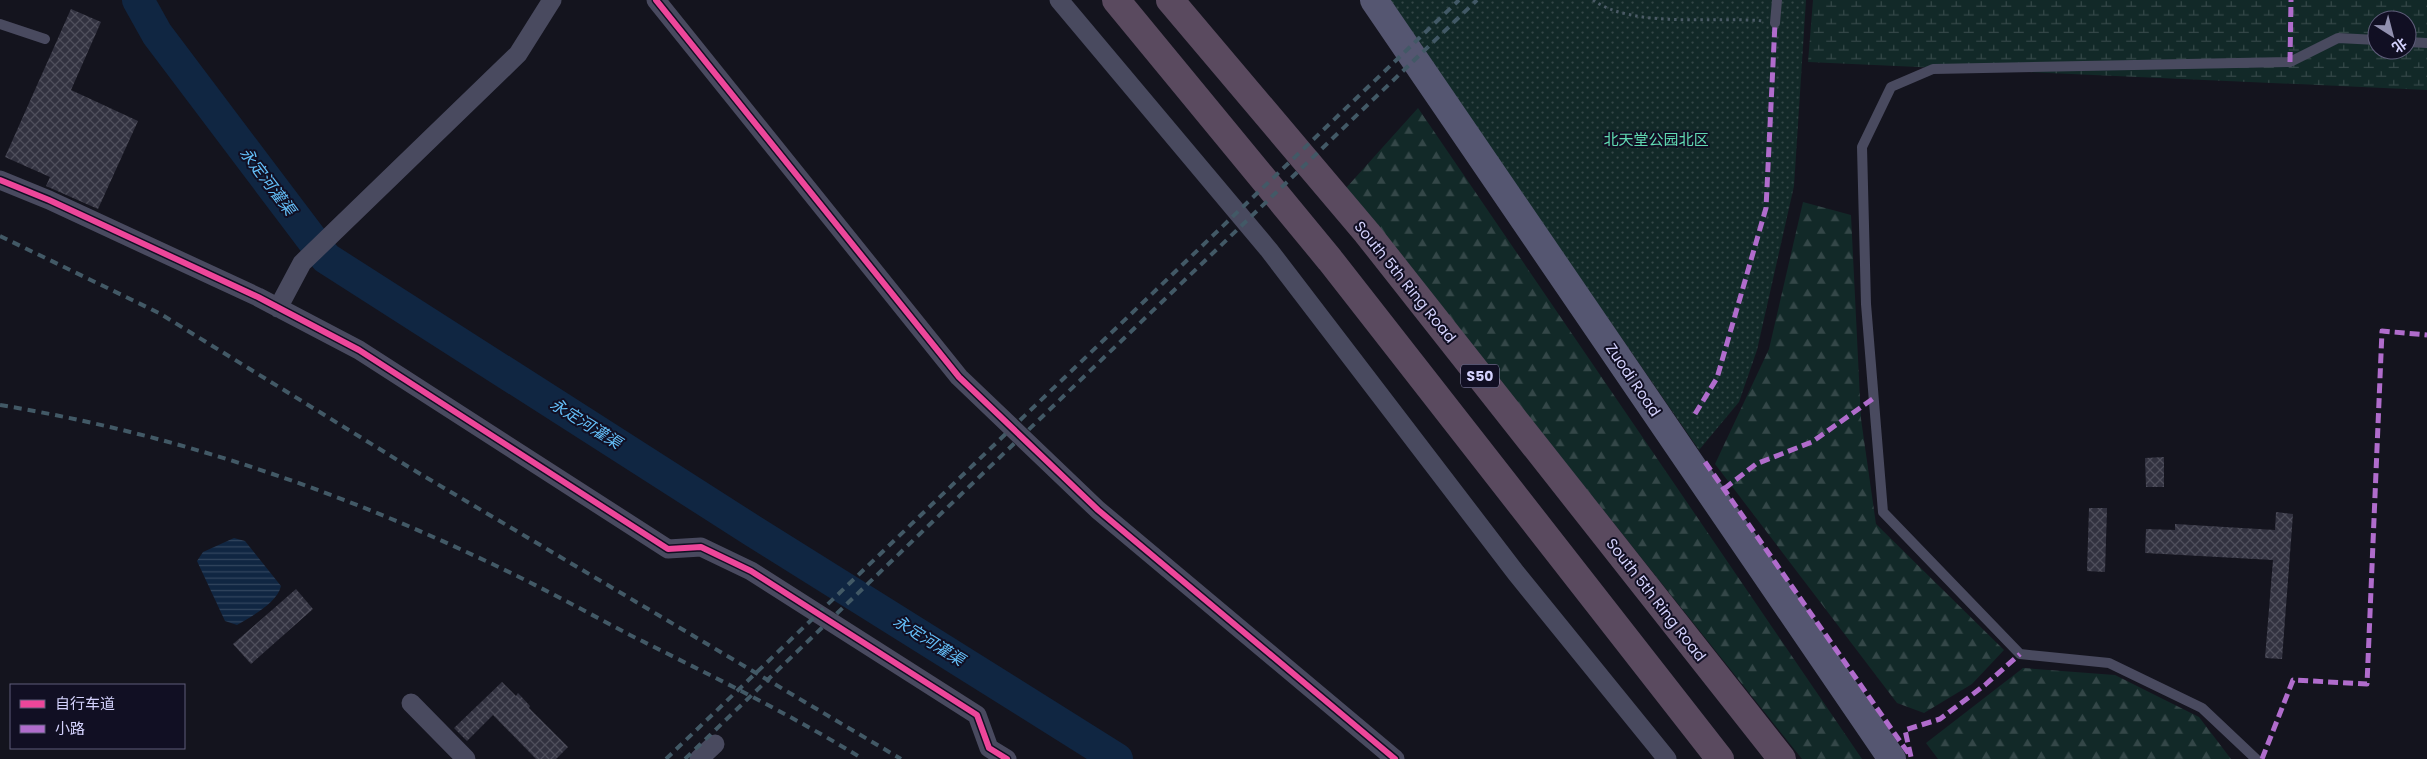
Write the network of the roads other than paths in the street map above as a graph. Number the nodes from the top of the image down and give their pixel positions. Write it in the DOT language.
graph roads {
  1 [pos="552,0"];
  2 [pos="656,0"];
  3 [pos="1059,0"];
  4 [pos="1116,0"];
  5 [pos="1170,0"];
  6 [pos="1374,0"];
  7 [pos="1776,0"];
  8 [pos="1775,23"];
  9 [pos="0,24"];
  10 [pos="45,39"];
  11 [pos="2367,39"];
  12 [pos="0,180"];
  13 [pos="278,308"];
  14 [pos="410,703"];
  15 [pos="715,744"];
  16 [pos="466,759"];
  17 [pos="699,759"];
  18 [pos="1007,759"];
  19 [pos="1395,759"];
  20 [pos="1667,759"];
  21 [pos="1720,759"];
  22 [pos="1782,759"];
  23 [pos="1892,759"];
  24 [pos="2256,759"];
  1 -- 13 [label="street"];
  2 -- 19 [label="street"];
  3 -- 20 [label="street"];
  4 -- 21 [label="highway"];
  5 -- 22 [label="highway, South 5th Ring Road / S50"];
  6 -- 23 [label="main road, Zuodi Road"];
  7 -- 8 [label="lane"];
  9 -- 10 [label="lane"];
  11 -- 24 [label="lane"];
  12 -- 13 [label="street"];
  13 -- 18 [label="street"];
  14 -- 16 [label="street"];
  15 -- 17 [label="street"];
}
